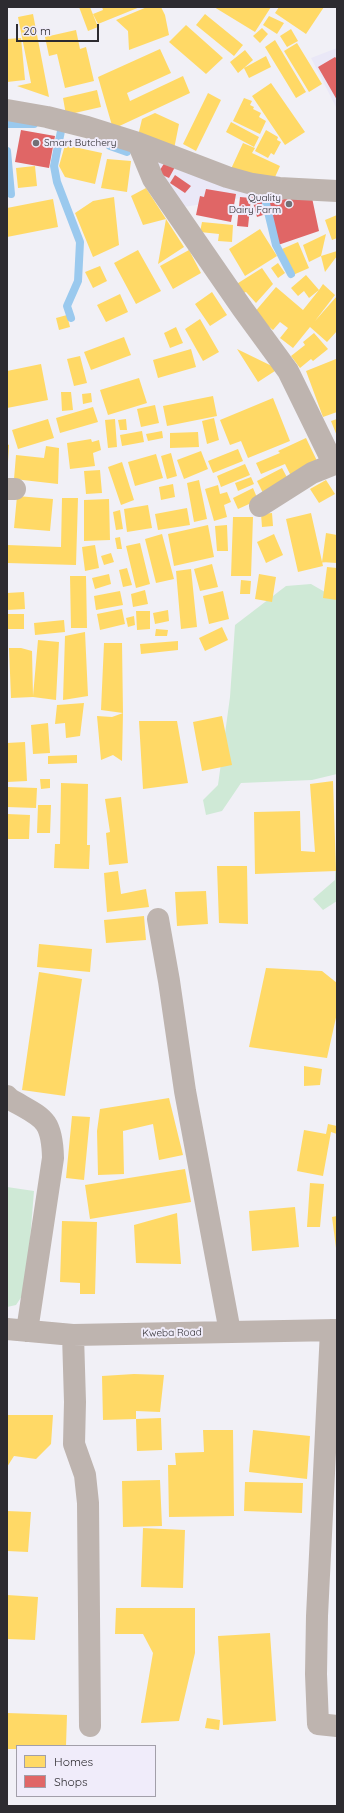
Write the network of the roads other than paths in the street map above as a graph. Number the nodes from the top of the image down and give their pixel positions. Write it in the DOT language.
graph roads {
  1 [pos="7,110"];
  2 [pos="138,143"];
  3 [pos="337,192"];
  4 [pos="335,463"];
  5 [pos="260,506"];
  6 [pos="158,919"];
  7 [pos="7,1096"];
  8 [pos="17,1330"];
  9 [pos="334,1330"];
  10 [pos="230,1332"];
  11 [pos="73,1335"];
  12 [pos="90,1726"];
  13 [pos="337,1726"];
  1 -- 2 [label="street"];
  2 -- 3 [label="street"];
  2 -- 4 [label="street"];
  4 -- 5 [label="street"];
  6 -- 10 [label="street"];
  7 -- 8 [label="street"];
  8 -- 11 [label="street, Kweba Road"];
  9 -- 10 [label="street, Kweba Road"];
  9 -- 13 [label="street"];
  10 -- 11 [label="street, Kweba Road"];
  11 -- 12 [label="street"];
}
